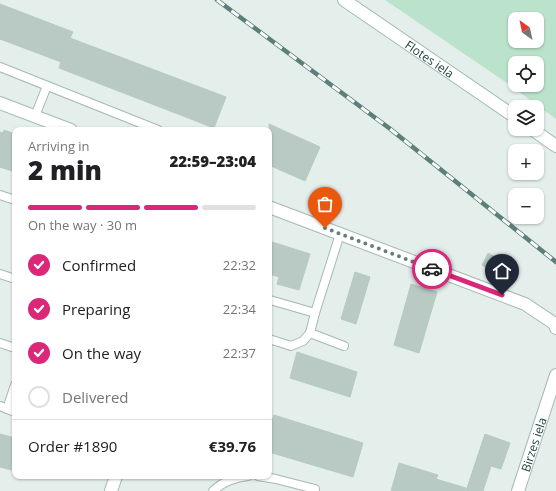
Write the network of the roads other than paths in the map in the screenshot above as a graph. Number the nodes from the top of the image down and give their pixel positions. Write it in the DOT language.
graph roads {
  1 [pos="344,0"];
  2 [pos="0,68"];
  3 [pos="47,86"];
  4 [pos="0,103"];
  5 [pos="508,112"];
  6 [pos="35,116"];
  7 [pos="63,127"];
  8 [pos="150,127"];
  9 [pos="542,136"];
  10 [pos="556,146"];
  11 [pos="0,195"];
  12 [pos="12,199"];
  13 [pos="272,208"];
  14 [pos="340,234"];
  15 [pos="0,274"];
  16 [pos="12,278"];
  17 [pos="272,301"];
  18 [pos="315,313"];
  19 [pos="556,328"];
  20 [pos="310,333"];
  21 [pos="272,340"];
  22 [pos="0,344"];
  23 [pos="344,346"];
  24 [pos="12,347"];
  25 [pos="556,375"];
  26 [pos="12,394"];
  27 [pos="7,409"];
  28 [pos="272,478"];
  29 [pos="115,479"];
  30 [pos="231,479"];
  31 [pos="315,489"];
  32 [pos="110,491"];
  33 [pos="214,491"];
  34 [pos="518,491"];
  1 -- 5 [label="street, Flotes iela"];
  2 -- 3 [label="lane"];
  3 -- 6 [label="lane"];
  3 -- 8 [label="lane"];
  4 -- 6 [label="street"];
  6 -- 7 [label="street"];
  9 -- 10 [label="street"];
  11 -- 12 [label="lane"];
  13 -- 14 [label="street"];
  14 -- 18 [label="lane"];
  14 -- 19 [label="street"];
  15 -- 16 [label="lane"];
  17 -- 18 [label="lane"];
  18 -- 20 [label="lane"];
  20 -- 21 [label="lane"];
  20 -- 23 [label="lane"];
  22 -- 24 [label="lane"];
  25 -- 34 [label="street, Birzes iela"];
  26 -- 27 [label="lane"];
  28 -- 31 [label="lane"];
  29 -- 32 [label="street"];
  30 -- 33 [label="lane"];
}
